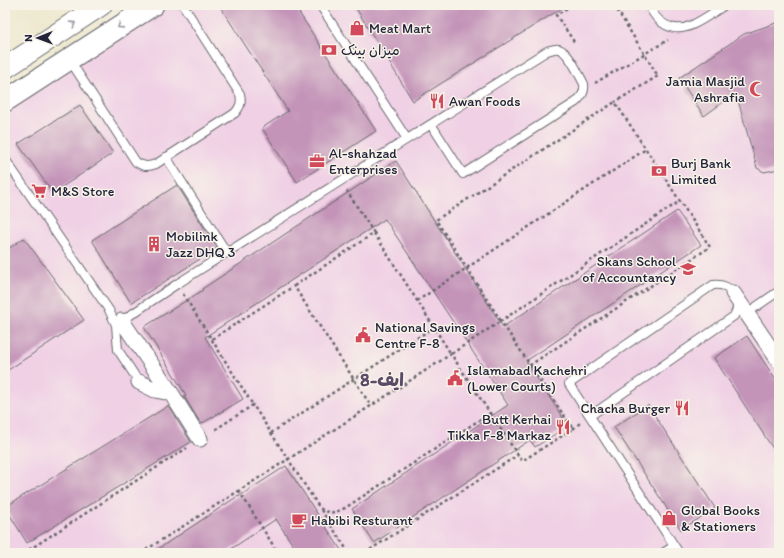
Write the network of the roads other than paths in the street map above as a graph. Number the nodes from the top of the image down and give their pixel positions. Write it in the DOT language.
graph roads {
  1 [pos="102,5"];
  2 [pos="153,5"];
  3 [pos="183,5"];
  4 [pos="320,5"];
  5 [pos="649,5"];
  6 [pos="725,5"];
  7 [pos="69,59"];
  8 [pos="5,68"];
  9 [pos="5,101"];
  10 [pos="431,124"];
  11 [pos="407,139"];
  12 [pos="166,158"];
  13 [pos="5,159"];
  14 [pos="227,253"];
  15 [pos="779,291"];
  16 [pos="733,294"];
  17 [pos="747,313"];
  18 [pos="119,323"];
  19 [pos="779,361"];
  20 [pos="139,382"];
  21 [pos="171,393"];
  22 [pos="590,416"];
  23 [pos="200,439"];
  24 [pos="676,549"];
  25 [pos="663,553"];
  8 -- 1 [label="street, one-way"];
  2 -- 7 [label="street, one-way"];
  3 -- 12 [label="lane"];
  4 -- 11 [label="lane"];
  5 -- 6 [label="lane"];
  7 -- 9 [label="street"];
  7 -- 12 [label="lane"];
  10 -- 10 [label="lane"];
  10 -- 11 [label="lane"];
  11 -- 14 [label="lane"];
  12 -- 14 [label="lane"];
  13 -- 18 [label="lane"];
  14 -- 18 [label="lane"];
  15 -- 17 [label="lane"];
  16 -- 17 [label="street"];
  16 -- 22 [label="lane"];
  16 -- 22 [label="lane"];
  17 -- 19 [label="street"];
  18 -- 20 [label="lane"];
  18 -- 21 [label="street"];
  20 -- 21 [label="street"];
  21 -- 23 [label="street"];
  22 -- 24 [label="lane"];
  24 -- 25 [label="lane"];
}
